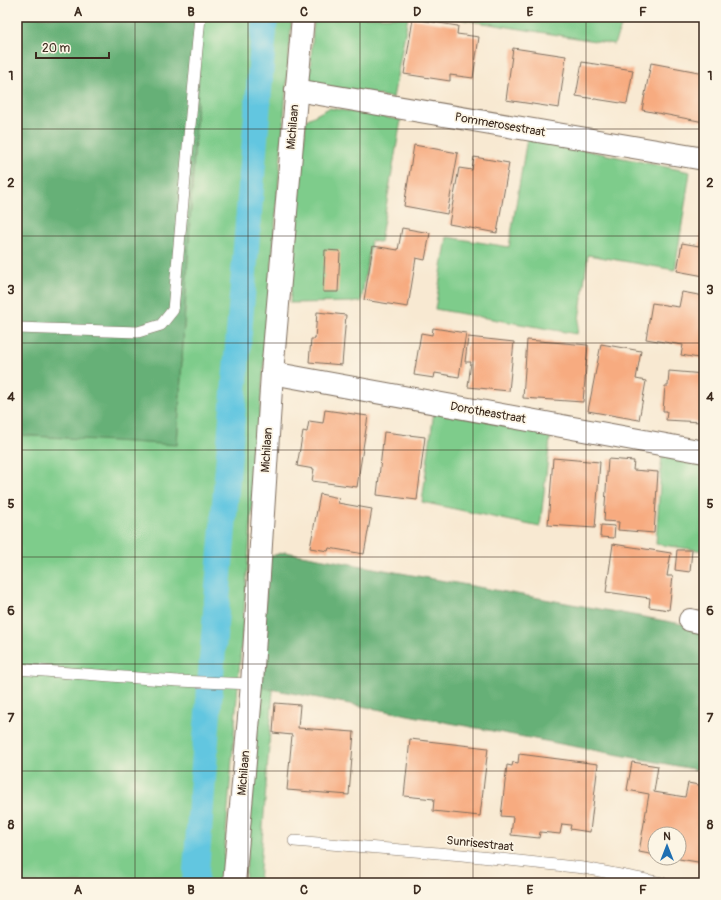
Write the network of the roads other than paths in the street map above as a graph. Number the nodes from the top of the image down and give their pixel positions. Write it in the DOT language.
graph roads {
  1 [pos="200,17"];
  2 [pos="303,17"];
  3 [pos="296,90"];
  4 [pos="704,159"];
  5 [pos="17,328"];
  6 [pos="272,373"];
  7 [pos="704,452"];
  8 [pos="17,669"];
  9 [pos="252,684"];
  10 [pos="294,841"];
  11 [pos="234,883"];
  12 [pos="662,883"];
  1 -- 5 [label="lane"];
  2 -- 3 [label="street, Michilaan"];
  3 -- 4 [label="street, Pommerosestraat"];
  3 -- 6 [label="street, Michilaan"];
  6 -- 7 [label="street, Dorotheastraat"];
  6 -- 9 [label="street, Michilaan"];
  8 -- 9 [label="lane"];
  9 -- 11 [label="street, Michilaan"];
  10 -- 12 [label="lane, Sunrisestraat"];
}
